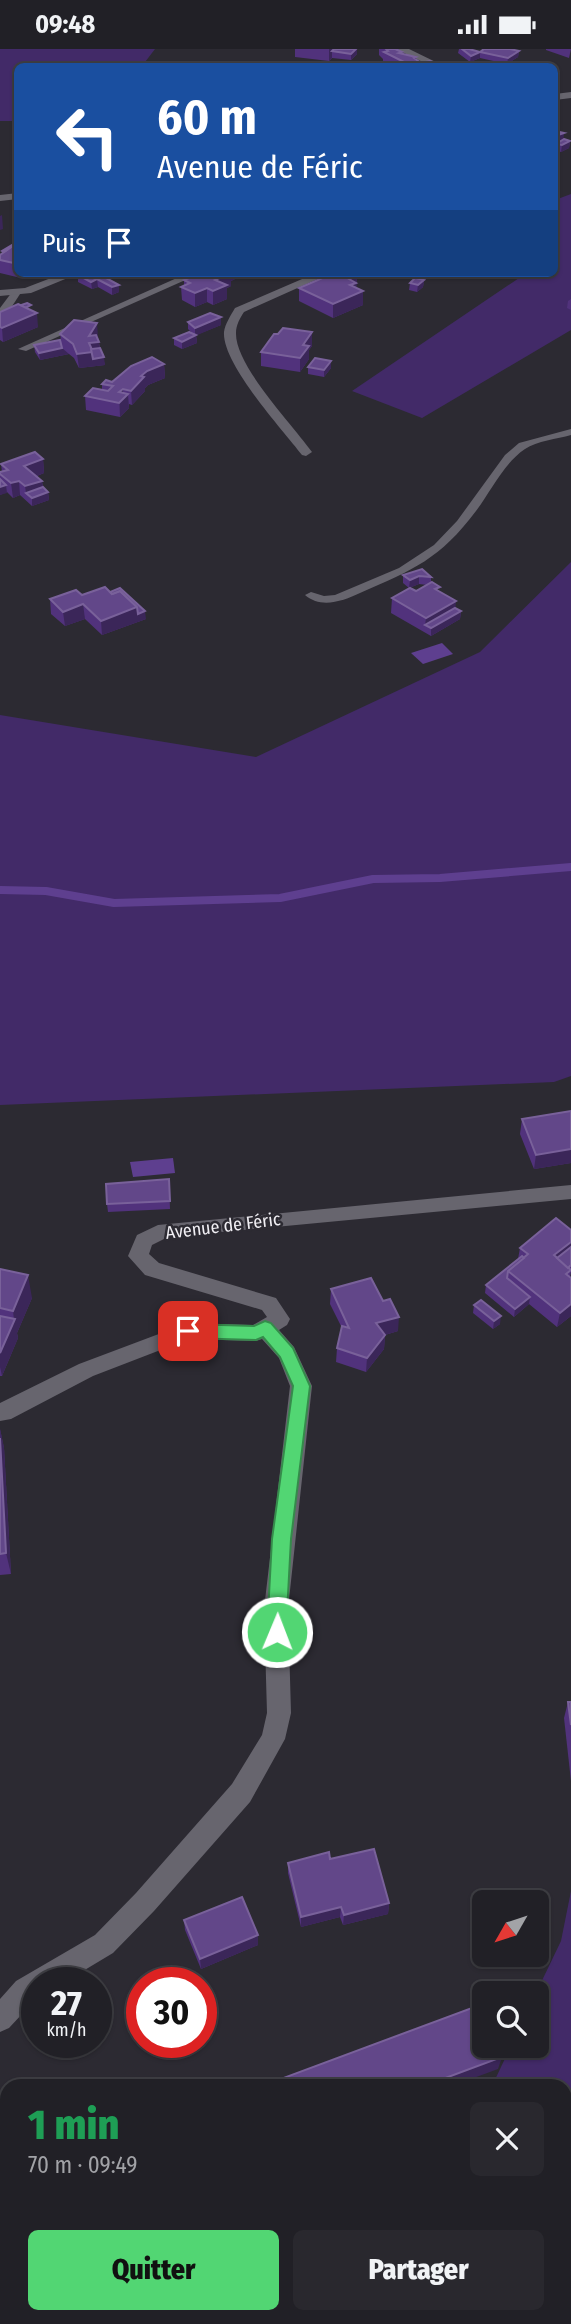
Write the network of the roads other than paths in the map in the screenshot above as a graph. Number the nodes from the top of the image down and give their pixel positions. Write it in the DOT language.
graph roads {
  1 [pos="401,49"];
  2 [pos="433,63"];
  3 [pos="63,277"];
  4 [pos="187,277"];
  5 [pos="316,277"];
  6 [pos="0,293"];
  7 [pos="15,294"];
  8 [pos="0,311"];
  9 [pos="23,349"];
  10 [pos="571,432"];
  11 [pos="306,452"];
  12 [pos="311,595"];
  13 [pos="571,1192"];
  14 [pos="265,1328"];
  15 [pos="0,1412"];
  16 [pos="64,1967"];
  17 [pos="21,1995"];
  18 [pos="0,2019"];
  1 -- 2 [label="street"];
  3 -- 7 [label="street"];
  4 -- 9 [label="lane"];
  5 -- 11 [label="street"];
  6 -- 7 [label="street"];
  7 -- 8 [label="lane"];
  10 -- 12 [label="lane"];
  13 -- 14 [label="street, Avenue de Féric"];
  14 -- 15 [label="street"];
  14 -- 16 [label="street"];
  17 -- 18 [label="street"];
}
